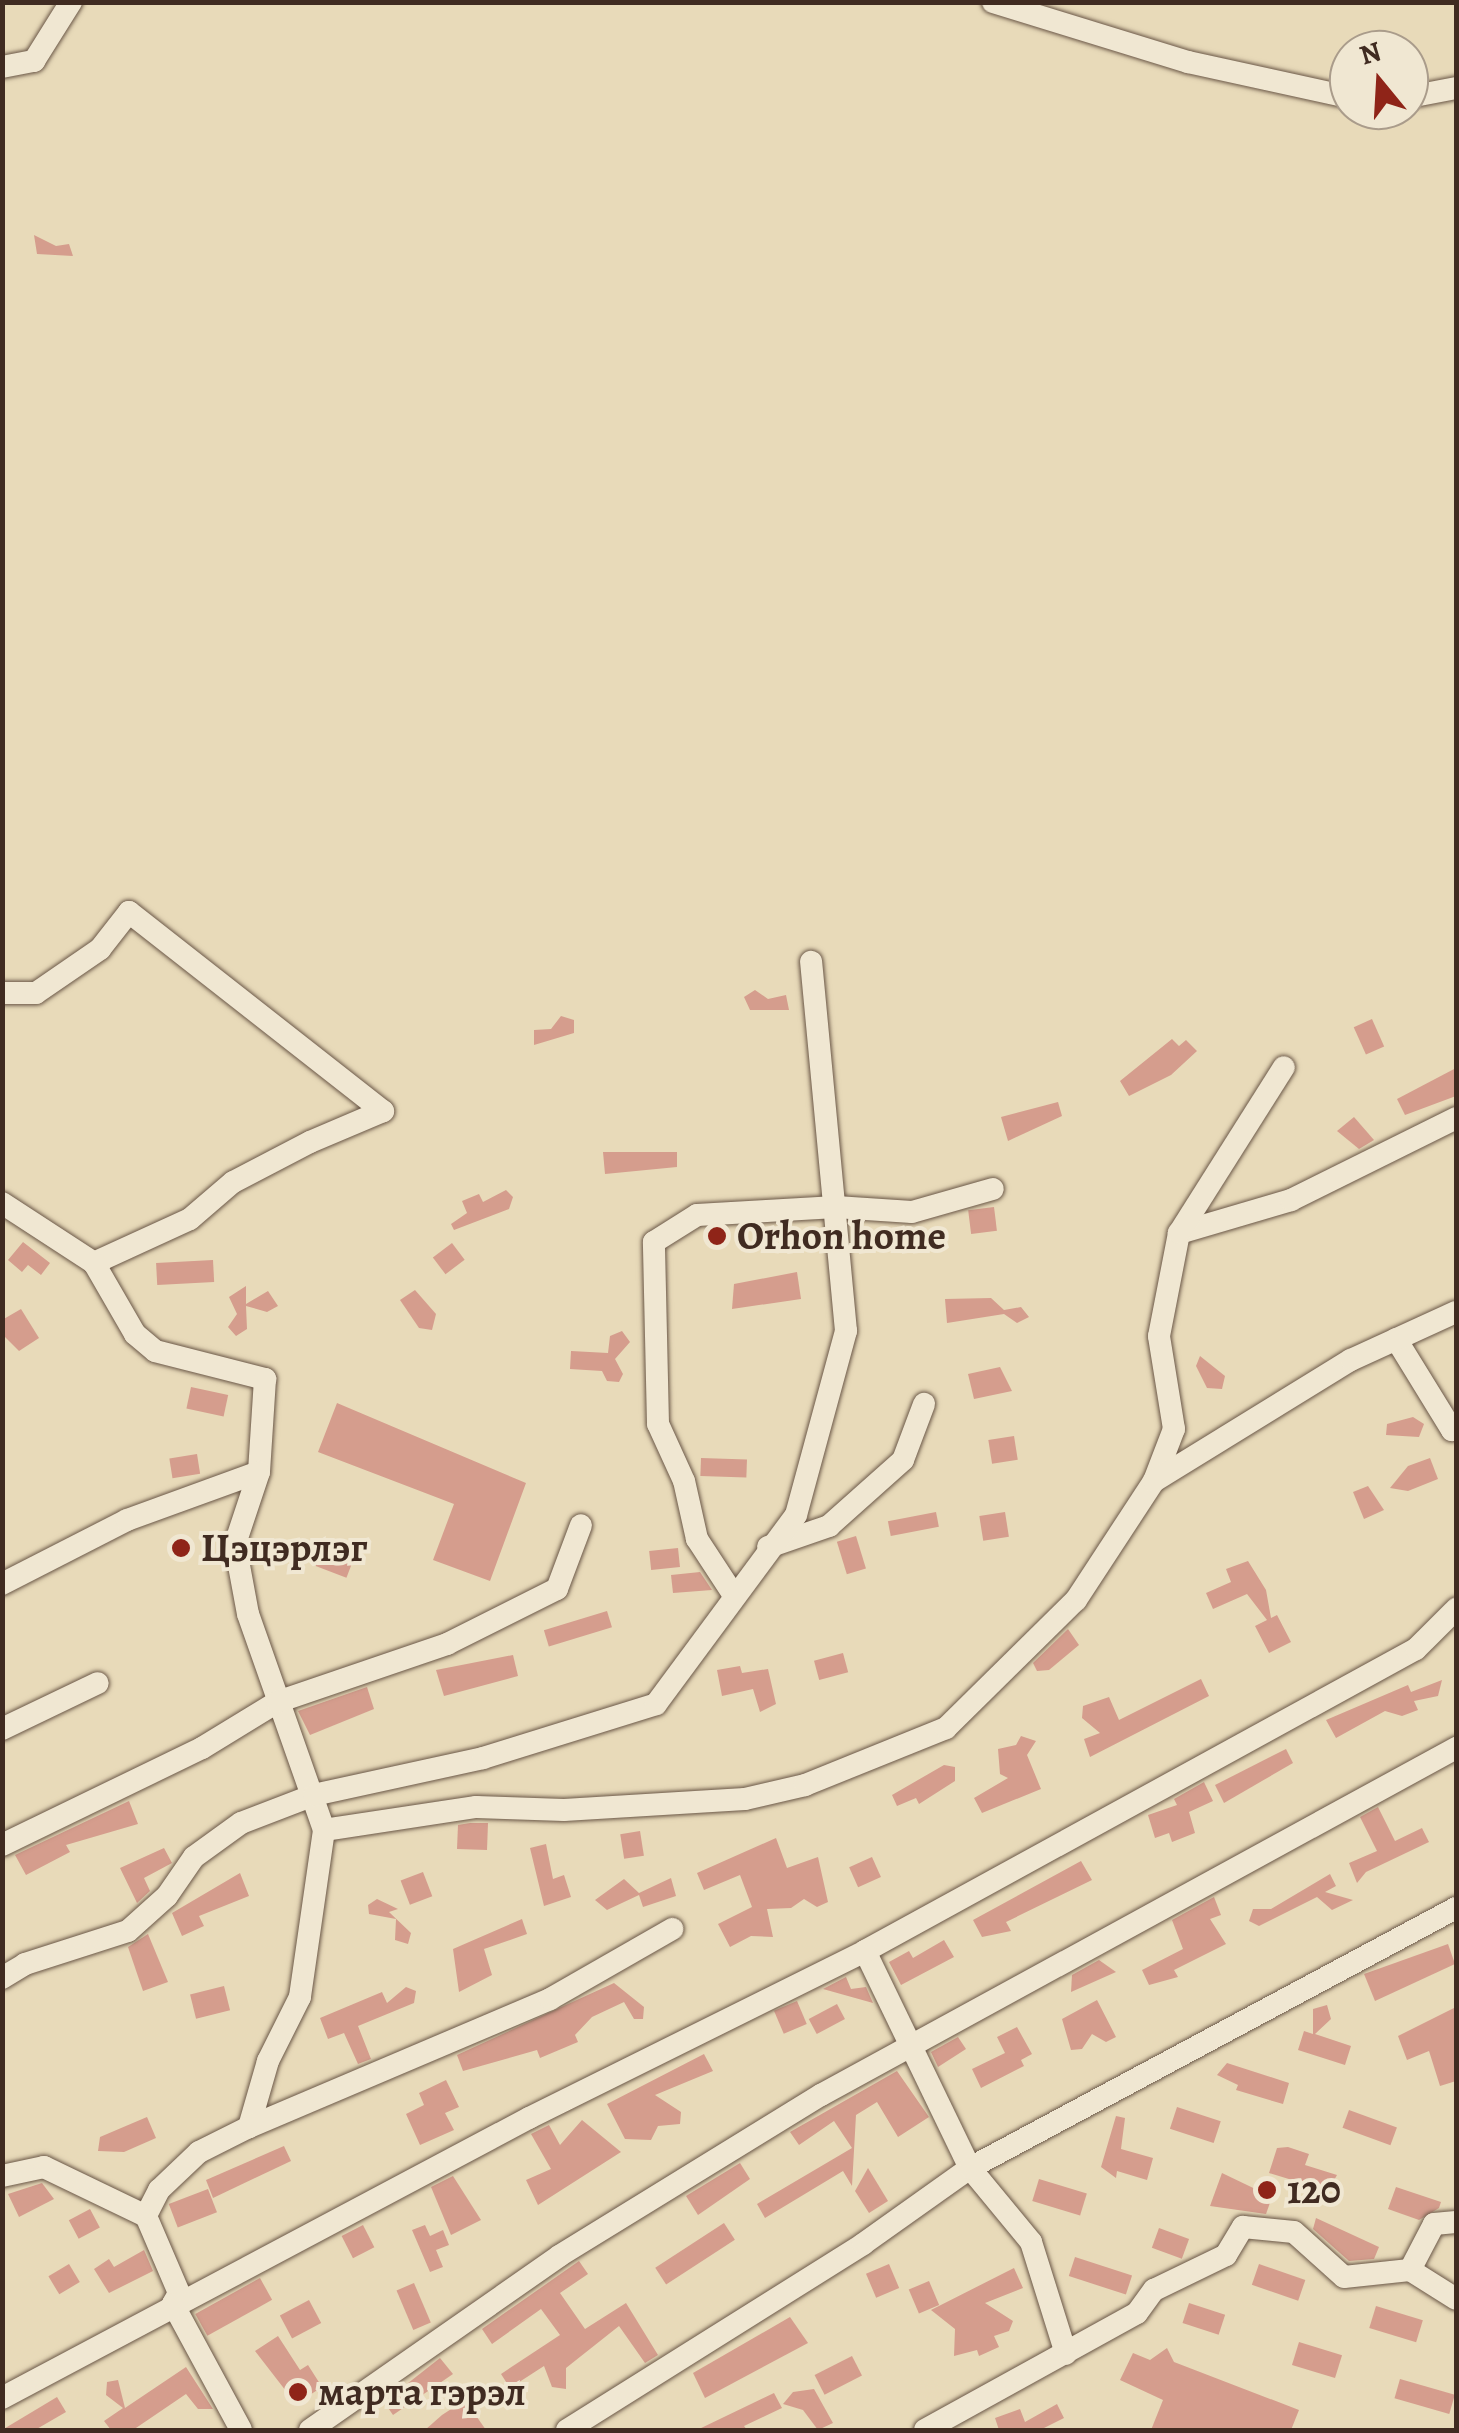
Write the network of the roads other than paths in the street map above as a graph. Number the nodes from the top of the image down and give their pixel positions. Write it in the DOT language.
graph roads {
  1 [pos="70,2"];
  2 [pos="992,2"];
  3 [pos="2,67"];
  4 [pos="1456,88"];
  5 [pos="1329,93"];
  6 [pos="1429,94"];
  7 [pos="811,962"];
  8 [pos="2,993"];
  9 [pos="1284,1067"];
  10 [pos="1456,1118"];
  11 [pos="993,1188"];
  12 [pos="2,1203"];
  13 [pos="836,1207"];
  14 [pos="1180,1233"];
  15 [pos="94,1263"];
  16 [pos="1456,1312"];
  17 [pos="1396,1339"];
  18 [pos="924,1404"];
  19 [pos="1456,1428"];
  20 [pos="259,1472"];
  21 [pos="1154,1481"];
  22 [pos="581,1525"];
  23 [pos="765,1548"];
  24 [pos="2,1584"];
  25 [pos="733,1594"];
  26 [pos="1456,1609"];
  27 [pos="98,1683"];
  28 [pos="278,1702"];
  29 [pos="2,1729"];
  30 [pos="1456,1748"];
  31 [pos="314,1796"];
  32 [pos="324,1830"];
  33 [pos="2,1845"];
  34 [pos="1456,1908"];
  35 [pos="672,1930"];
  36 [pos="865,1951"];
  37 [pos="2,1978"];
  38 [pos="915,2043"];
  39 [pos="249,2127"];
  40 [pos="970,2168"];
  41 [pos="2,2176"];
  42 [pos="146,2216"];
  43 [pos="1456,2222"];
  44 [pos="1410,2270"];
  45 [pos="1456,2299"];
  46 [pos="173,2304"];
  47 [pos="1066,2354"];
  48 [pos="2,2398"];
  49 [pos="229,2426"];
  50 [pos="310,2430"];
  51 [pos="568,2430"];
  52 [pos="925,2430"];
  1 -- 3 [label="street"];
  2 -- 5 [label="street"];
  4 -- 6 [label="street"];
  7 -- 13 [label="street"];
  8 -- 15 [label="street"];
  9 -- 14 [label="street"];
  10 -- 14 [label="street"];
  11 -- 13 [label="street"];
  12 -- 15 [label="street"];
  13 -- 23 [label="street"];
  13 -- 25 [label="street"];
  14 -- 21 [label="street"];
  15 -- 20 [label="street"];
  16 -- 17 [label="street"];
  17 -- 19 [label="street"];
  17 -- 21 [label="street"];
  18 -- 23 [label="street"];
  20 -- 24 [label="street"];
  20 -- 28 [label="street"];
  21 -- 32 [label="street"];
  22 -- 28 [label="street"];
  23 -- 25 [label="street"];
  25 -- 31 [label="street"];
  26 -- 36 [label="street"];
  27 -- 29 [label="street"];
  28 -- 31 [label="street"];
  28 -- 33 [label="street"];
  30 -- 38 [label="street"];
  31 -- 32 [label="street"];
  31 -- 37 [label="street"];
  32 -- 39 [label="street"];
  34 -- 40 [label="street"];
  35 -- 39 [label="street"];
  36 -- 38 [label="street"];
  36 -- 46 [label="street"];
  38 -- 40 [label="street"];
  38 -- 50 [label="street"];
  39 -- 42 [label="street"];
  40 -- 47 [label="street"];
  40 -- 51 [label="street"];
  41 -- 42 [label="street"];
  42 -- 46 [label="street"];
  43 -- 44 [label="street"];
  44 -- 45 [label="street"];
  44 -- 47 [label="street"];
  46 -- 48 [label="street"];
  46 -- 49 [label="street"];
  47 -- 52 [label="street"];
}
